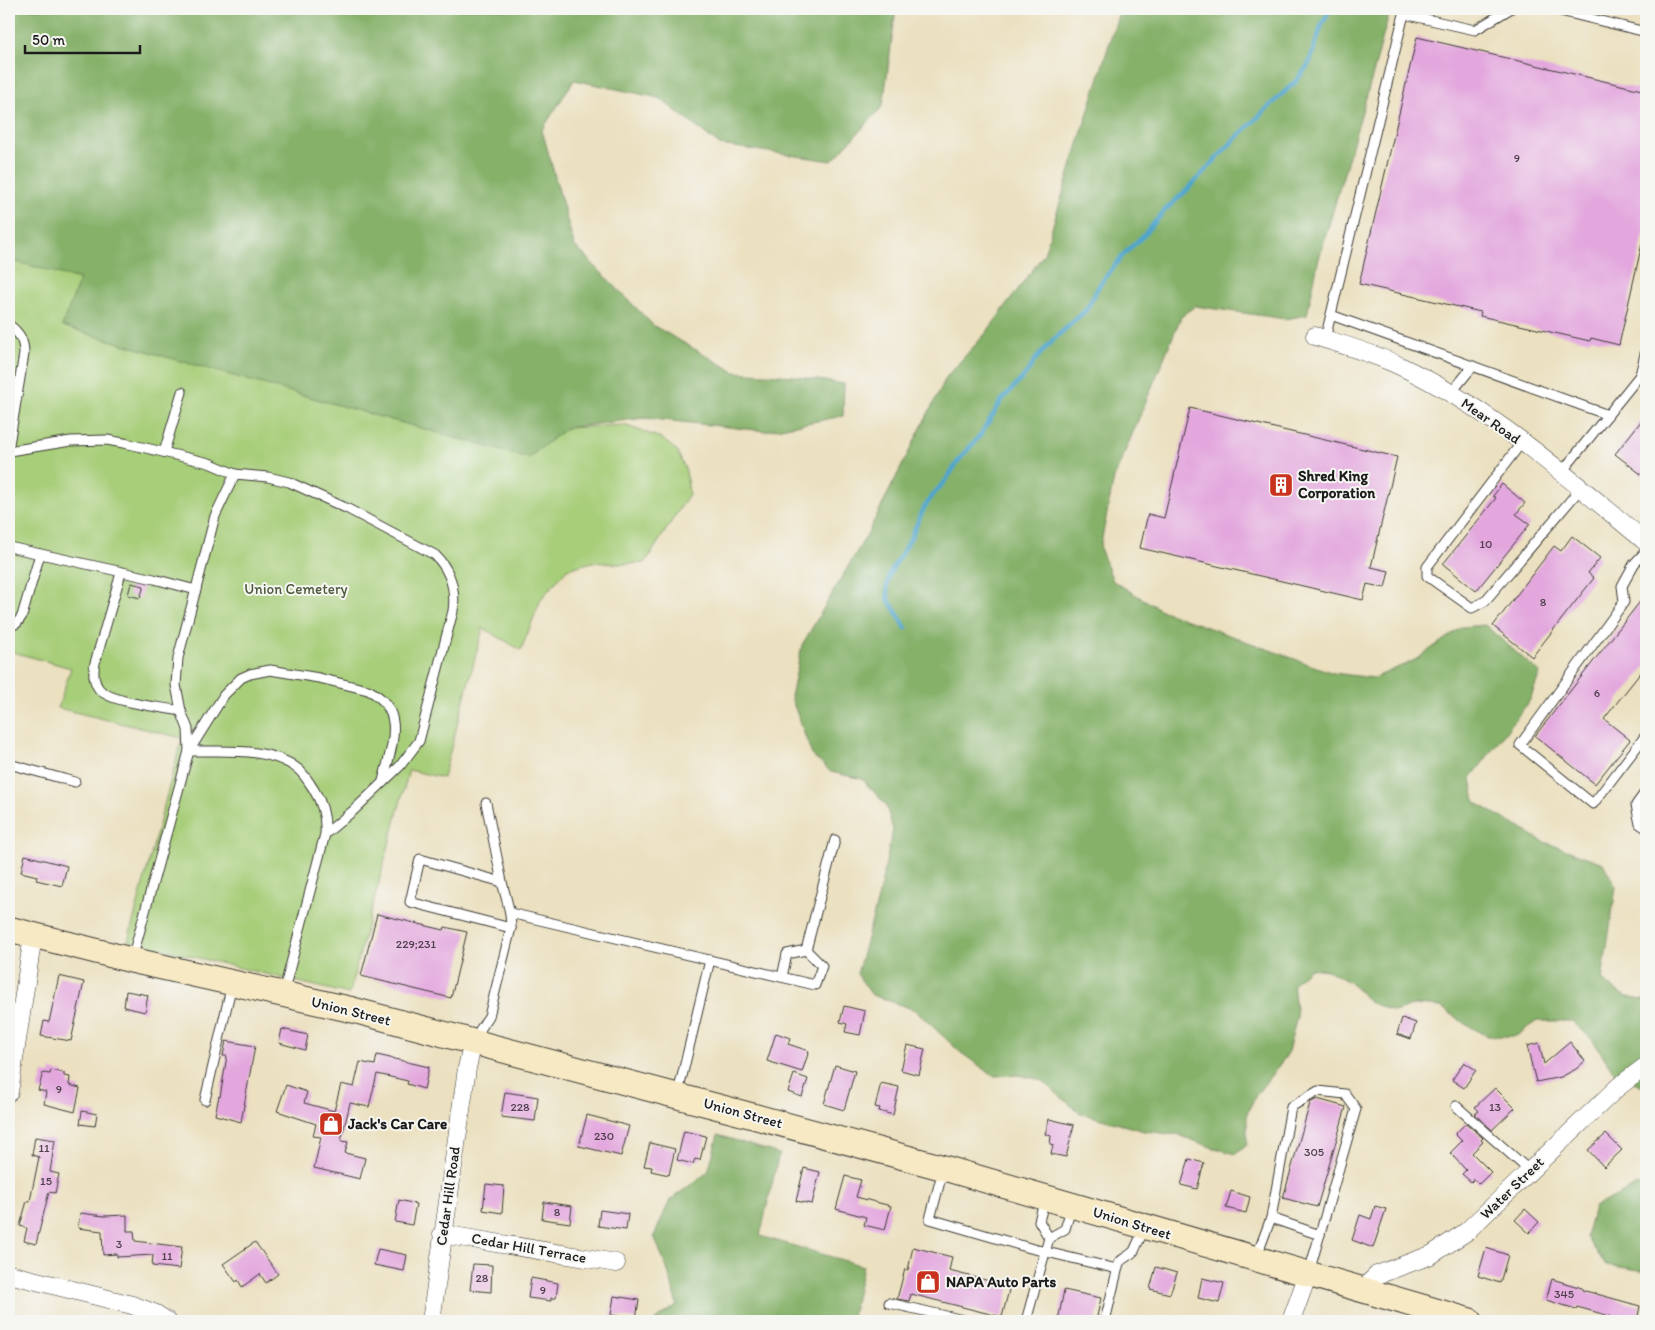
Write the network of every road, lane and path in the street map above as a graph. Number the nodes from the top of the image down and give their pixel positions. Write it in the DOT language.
graph roads {
  1 [pos="1510,9"];
  2 [pos="1552,9"];
  3 [pos="1646,32"];
  4 [pos="1331,315"];
  5 [pos="9,326"];
  6 [pos="1320,337"];
  7 [pos="1646,350"];
  8 [pos="1474,366"];
  9 [pos="182,392"];
  10 [pos="1451,393"];
  11 [pos="1608,415"];
  12 [pos="1522,442"];
  13 [pos="9,444"];
  14 [pos="9,451"];
  15 [pos="164,452"];
  16 [pos="1561,473"];
  17 [pos="234,474"];
  18 [pos="1581,488"];
  19 [pos="1646,542"];
  20 [pos="9,547"];
  21 [pos="1646,551"];
  22 [pos="40,554"];
  23 [pos="121,573"];
  24 [pos="196,590"];
  25 [pos="9,627"];
  26 [pos="181,711"];
  27 [pos="1646,735"];
  28 [pos="189,751"];
  29 [pos="9,764"];
  30 [pos="383,781"];
  31 [pos="75,782"];
  32 [pos="1646,791"];
  33 [pos="486,803"];
  34 [pos="1646,828"];
  35 [pos="325,834"];
  36 [pos="836,840"];
  37 [pos="502,882"];
  38 [pos="510,913"];
  39 [pos="511,928"];
  40 [pos="9,929"];
  41 [pos="33,936"];
  42 [pos="806,950"];
  43 [pos="131,960"];
  44 [pos="710,960"];
  45 [pos="782,977"];
  46 [pos="232,983"];
  47 [pos="283,995"];
  48 [pos="473,1042"];
  49 [pos="1646,1066"];
  50 [pos="9,1092"];
  51 [pos="677,1096"];
  52 [pos="205,1100"];
  53 [pos="1456,1106"];
  54 [pos="944,1168"];
  55 [pos="1530,1171"];
  56 [pos="1045,1197"];
  57 [pos="1072,1205"];
  58 [pos="1271,1218"];
  59 [pos="1145,1227"];
  60 [pos="442,1234"];
  61 [pos="1320,1235"];
  62 [pos="1049,1238"];
  63 [pos="1045,1252"];
  64 [pos="1256,1259"];
  65 [pos="616,1263"];
  66 [pos="1117,1269"];
  67 [pos="9,1274"];
  68 [pos="1308,1274"];
  69 [pos="1366,1291"];
  70 [pos="889,1303"];
  71 [pos="167,1321"];
  72 [pos="431,1321"];
  73 [pos="968,1321"];
  74 [pos="1026,1321"];
  75 [pos="1106,1321"];
  76 [pos="1291,1321"];
  77 [pos="1470,1321"];
  1 -- 4 [label="lane"];
  2 -- 3 [label="lane"];
  4 -- 6 [label="lane"];
  4 -- 8 [label="lane"];
  5 -- 13 [label="lane"];
  6 -- 10 [label="street, Mear Road"];
  7 -- 11 [label="lane"];
  8 -- 10 [label="lane"];
  8 -- 11 [label="lane"];
  9 -- 15 [label="lane"];
  10 -- 12 [label="street, Mear Road"];
  11 -- 16 [label="lane"];
  12 -- 16 [label="street, Mear Road"];
  12 -- 18 [label="lane"];
  14 -- 15 [label="lane"];
  15 -- 17 [label="lane"];
  16 -- 18 [label="street, Mear Road"];
  17 -- 24 [label="lane"];
  17 -- 30 [label="lane"];
  18 -- 19 [label="street, Mear Road"];
  20 -- 22 [label="lane"];
  21 -- 27 [label="lane"];
  22 -- 23 [label="lane"];
  22 -- 25 [label="lane"];
  23 -- 24 [label="lane"];
  23 -- 26 [label="lane"];
  24 -- 26 [label="lane"];
  26 -- 28 [label="lane"];
  28 -- 30 [label="lane"];
  28 -- 35 [label="lane"];
  28 -- 43 [label="lane"];
  29 -- 31 [label="lane"];
  30 -- 35 [label="lane"];
  32 -- 34 [label="lane"];
  33 -- 37 [label="lane"];
  35 -- 47 [label="lane"];
  36 -- 42 [label="lane"];
  37 -- 38 [label="lane"];
  37 -- 39 [label="lane"];
  38 -- 39 [label="lane"];
  38 -- 44 [label="lane"];
  39 -- 48 [label="lane"];
  40 -- 41 [label="main road, Union Street"];
  41 -- 43 [label="main road, Union Street"];
  41 -- 50 [label="street"];
  42 -- 45 [label="lane"];
  42 -- 45 [label="lane"];
  43 -- 46 [label="main road, Union Street"];
  44 -- 45 [label="lane"];
  44 -- 51 [label="lane"];
  46 -- 47 [label="main road, Union Street"];
  46 -- 52 [label="lane"];
  47 -- 48 [label="main road, Union Street"];
  48 -- 51 [label="main road, Union Street"];
  48 -- 60 [label="street, Cedar Hill Road"];
  49 -- 55 [label="street, Water Street"];
  51 -- 54 [label="main road, Union Street"];
  53 -- 55 [label="lane"];
  54 -- 56 [label="main road, Union Street"];
  54 -- 63 [label="lane"];
  55 -- 69 [label="street, Water Street"];
  56 -- 57 [label="main road, Union Street"];
  56 -- 62 [label="lane"];
  57 -- 59 [label="main road, Union Street"];
  57 -- 62 [label="lane"];
  58 -- 61 [label="lane"];
  58 -- 61 [label="lane"];
  58 -- 64 [label="lane"];
  59 -- 64 [label="main road, Union Street"];
  59 -- 66 [label="lane"];
  60 -- 65 [label="street, Cedar Hill Terrace"];
  60 -- 72 [label="street, Cedar Hill Road"];
  61 -- 68 [label="lane"];
  62 -- 63 [label="lane"];
  63 -- 66 [label="lane"];
  63 -- 74 [label="lane"];
  64 -- 68 [label="main road, Union Street"];
  66 -- 75 [label="lane"];
  67 -- 71 [label="street"];
  68 -- 69 [label="main road, Union Street"];
  68 -- 76 [label="street"];
  69 -- 77 [label="main road, Union Street"];
  70 -- 73 [label="lane"];
}
